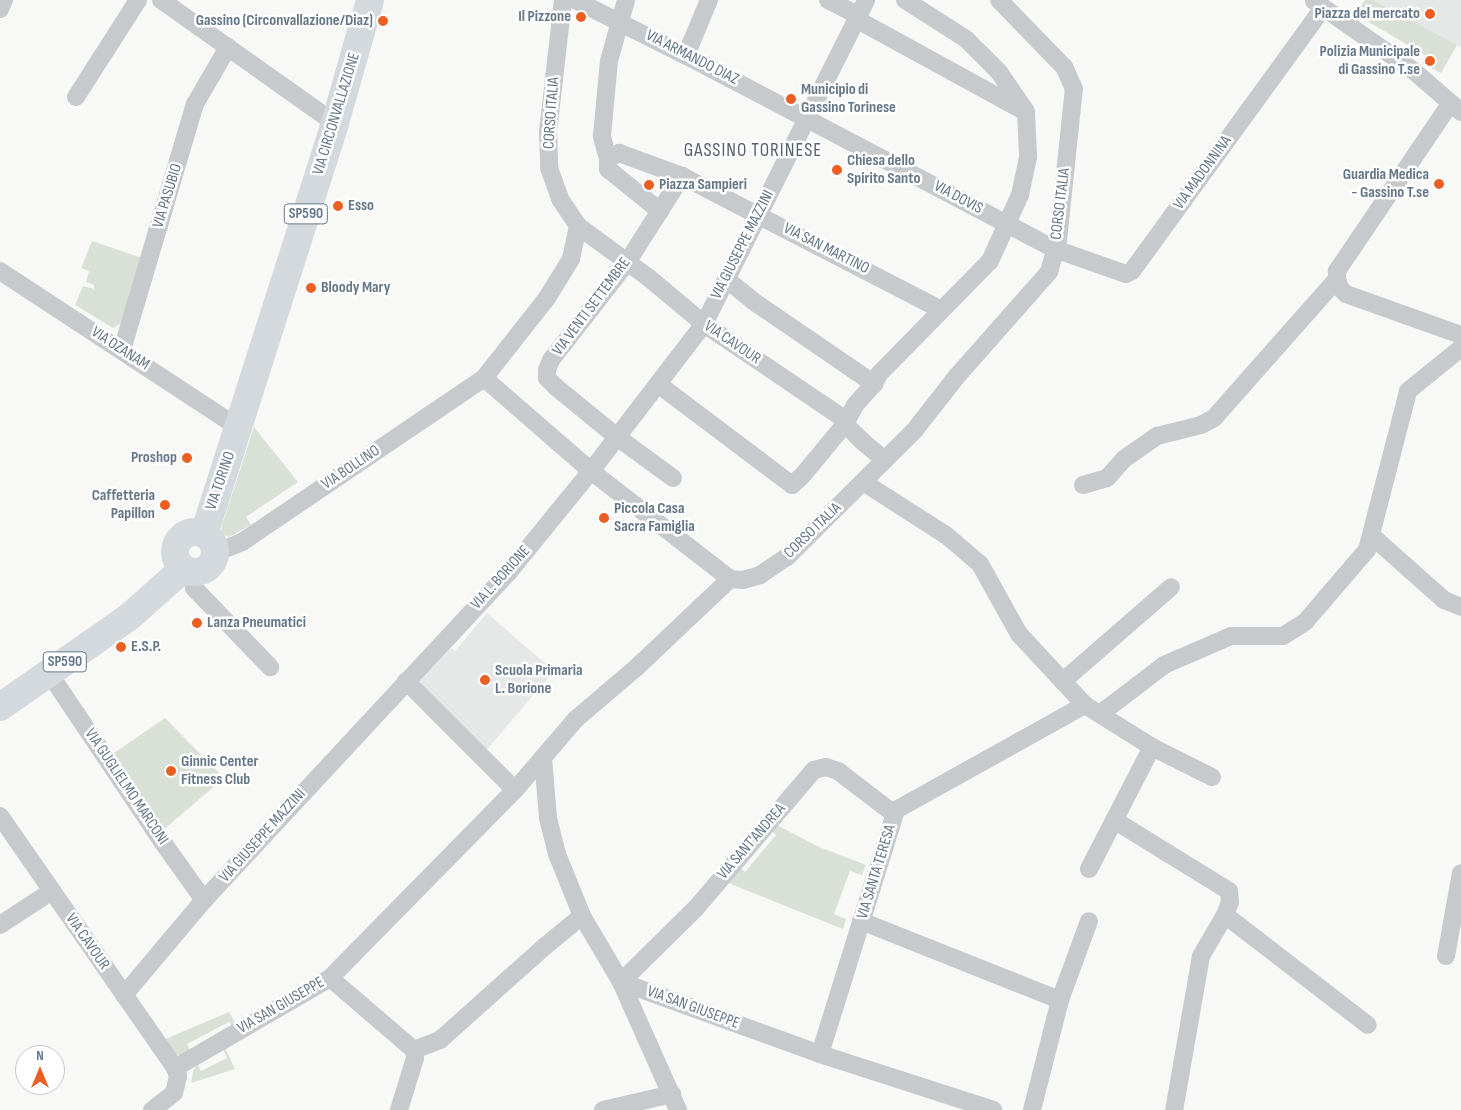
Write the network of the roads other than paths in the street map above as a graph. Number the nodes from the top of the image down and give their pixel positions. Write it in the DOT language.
graph roads {
  1 [pos="4,0"];
  2 [pos="138,0"];
  3 [pos="161,0"];
  4 [pos="370,0"];
  5 [pos="563,0"];
  6 [pos="575,0"];
  7 [pos="626,0"];
  8 [pos="710,0"];
  9 [pos="828,0"];
  10 [pos="905,0"];
  11 [pos="998,0"];
  12 [pos="1318,4"];
  13 [pos="0,9"];
  14 [pos="860,11"];
  15 [pos="619,21"];
  16 [pos="228,47"];
  17 [pos="686,55"];
  18 [pos="76,97"];
  19 [pos="1457,106"];
  20 [pos="1026,112"];
  21 [pos="807,118"];
  22 [pos="335,123"];
  23 [pos="608,160"];
  24 [pos="682,176"];
  25 [pos="660,211"];
  26 [pos="758,215"];
  27 [pos="1007,224"];
  28 [pos="578,226"];
  29 [pos="1055,249"];
  30 [pos="628,261"];
  31 [pos="0,271"];
  32 [pos="726,279"];
  33 [pos="1337,280"];
  34 [pos="942,310"];
  35 [pos="704,324"];
  36 [pos="1461,334"];
  37 [pos="1461,348"];
  38 [pos="122,350"];
  39 [pos="484,378"];
  40 [pos="658,384"];
  41 [pos="874,384"];
  42 [pos="845,424"];
  43 [pos="240,428"];
  44 [pos="617,437"];
  45 [pos="885,460"];
  46 [pos="591,472"];
  47 [pos="673,478"];
  48 [pos="863,482"];
  49 [pos="1083,485"];
  50 [pos="1372,536"];
  51 [pos="210,544"];
  52 [pos="188,571"];
  53 [pos="730,579"];
  54 [pos="1170,587"];
  55 [pos="1461,608"];
  56 [pos="270,668"];
  57 [pos="49,673"];
  58 [pos="406,681"];
  59 [pos="1063,681"];
  60 [pos="1085,705"];
  61 [pos="0,707"];
  62 [pos="1100,714"];
  63 [pos="1152,747"];
  64 [pos="543,758"];
  65 [pos="1212,777"];
  66 [pos="515,790"];
  67 [pos="896,810"];
  68 [pos="0,816"];
  69 [pos="1114,820"];
  70 [pos="1089,869"];
  71 [pos="1461,873"];
  72 [pos="52,891"];
  73 [pos="204,900"];
  74 [pos="1225,915"];
  75 [pos="582,916"];
  76 [pos="861,921"];
  77 [pos="1088,921"];
  78 [pos="0,925"];
  79 [pos="1446,956"];
  80 [pos="330,978"];
  81 [pos="621,982"];
  82 [pos="124,995"];
  83 [pos="1060,1000"];
  84 [pos="1368,1025"];
  85 [pos="414,1050"];
  86 [pos="820,1054"];
  87 [pos="175,1068"];
  88 [pos="675,1102"];
  89 [pos="969,1106"];
  90 [pos="162,1107"];
  91 [pos="395,1108"];
  92 [pos="603,1110"];
  93 [pos="993,1110"];
  94 [pos="1032,1110"];
  95 [pos="1174,1110"];
  1 -- 13 [label="street"];
  2 -- 18 [label="street"];
  3 -- 16 [label="street"];
  4 -- 22 [label="main road, VIA CIRCONVALLAZIONE / SP590"];
  5 -- 28 [label="street, CORSO ITALIA"];
  6 -- 15 [label="street, VIA ARMANDO DIAZ"];
  7 -- 15 [label="street"];
  8 -- 17 [label="street"];
  9 -- 14 [label="street"];
  10 -- 20 [label="street"];
  11 -- 29 [label="street, CORSO ITALIA"];
  12 -- 19 [label="street"];
  12 -- 29 [label="street, VIA MADONNINA"];
  14 -- 20 [label="street"];
  14 -- 21 [label="street, VIA GIUSEPPE MAZZINI"];
  15 -- 17 [label="street, VIA ARMANDO DIAZ"];
  15 -- 23 [label="street"];
  16 -- 22 [label="street"];
  16 -- 38 [label="street, VIA PASUBIO"];
  17 -- 21 [label="street, VIA ARMANDO DIAZ"];
  19 -- 33 [label="street"];
  20 -- 27 [label="street"];
  21 -- 26 [label="street, VIA GIUSEPPE MAZZINI"];
  21 -- 27 [label="street, VIA DOVIS"];
  22 -- 43 [label="main road, VIA CIRCONVALLAZIONE / SP590"];
  23 -- 24 [label="street"];
  23 -- 25 [label="street"];
  24 -- 25 [label="street"];
  24 -- 26 [label="street, VIA SAN MARTINO"];
  25 -- 30 [label="street, VIA VENTI SETTEMBRE"];
  26 -- 32 [label="street, VIA GIUSEPPE MAZZINI"];
  26 -- 34 [label="street, VIA SAN MARTINO"];
  27 -- 29 [label="street, VIA DOVIS"];
  27 -- 34 [label="street"];
  28 -- 30 [label="street, VIA CAVOUR"];
  28 -- 39 [label="street"];
  29 -- 45 [label="street, CORSO ITALIA"];
  30 -- 35 [label="street, VIA CAVOUR"];
  30 -- 44 [label="street, VIA VENTI SETTEMBRE"];
  31 -- 38 [label="street, VIA OZANAM"];
  32 -- 35 [label="street, VIA GIUSEPPE MAZZINI"];
  32 -- 41 [label="street"];
  33 -- 36 [label="street"];
  33 -- 49 [label="street"];
  34 -- 41 [label="street"];
  35 -- 40 [label="street, VIA GIUSEPPE MAZZINI"];
  35 -- 42 [label="street, VIA CAVOUR"];
  37 -- 50 [label="street"];
  38 -- 43 [label="street, VIA OZANAM"];
  39 -- 46 [label="street"];
  39 -- 51 [label="street, VIA BOLLINO"];
  40 -- 42 [label="street"];
  40 -- 44 [label="street, VIA GIUSEPPE MAZZINI"];
  41 -- 42 [label="street"];
  42 -- 45 [label="street, VIA CAVOUR"];
  43 -- 51 [label="main road, VIA TORINO / SP590"];
  44 -- 46 [label="street, VIA GIUSEPPE MAZZINI"];
  44 -- 47 [label="street"];
  45 -- 48 [label="street, CORSO ITALIA"];
  46 -- 53 [label="street"];
  46 -- 58 [label="street, VIA L. BORIONE"];
  48 -- 53 [label="street, CORSO ITALIA"];
  48 -- 59 [label="street"];
  50 -- 55 [label="street"];
  50 -- 62 [label="street"];
  51 -- 52 [label="main road, SP590"];
  51 -- 52 [label="main road"];
  52 -- 56 [label="street"];
  52 -- 57 [label="main road, SP590"];
  53 -- 64 [label="street, VIA SAN GIUSEPPE"];
  54 -- 59 [label="street"];
  57 -- 61 [label="main road, SP590"];
  57 -- 73 [label="street, VIA GUGLIELMO MARCONI"];
  58 -- 66 [label="street"];
  58 -- 73 [label="street, VIA GIUSEPPE MAZZINI"];
  59 -- 60 [label="street"];
  60 -- 62 [label="street"];
  60 -- 67 [label="street, VIA SANTA TERESA"];
  62 -- 63 [label="street"];
  63 -- 65 [label="street"];
  63 -- 69 [label="street"];
  64 -- 66 [label="street, VIA SAN GIUSEPPE"];
  64 -- 75 [label="street"];
  66 -- 80 [label="street, VIA SAN GIUSEPPE"];
  67 -- 76 [label="street, VIA SANTA TERESA"];
  67 -- 81 [label="street, VIA SANT'ANDREA"];
  68 -- 72 [label="street, VIA CAVOUR"];
  69 -- 70 [label="street"];
  69 -- 74 [label="street"];
  71 -- 79 [label="street"];
  72 -- 78 [label="street"];
  72 -- 82 [label="street, VIA CAVOUR"];
  73 -- 82 [label="street, VIA GIUSEPPE MAZZINI"];
  74 -- 84 [label="street"];
  74 -- 95 [label="street"];
  75 -- 81 [label="street"];
  75 -- 85 [label="street"];
  76 -- 83 [label="street"];
  76 -- 86 [label="street, VIA SANTA TERESA"];
  77 -- 83 [label="street"];
  80 -- 85 [label="street"];
  80 -- 87 [label="street, VIA SAN GIUSEPPE"];
  81 -- 86 [label="street, VIA SAN GIUSEPPE"];
  81 -- 88 [label="street"];
  82 -- 87 [label="street, VIA CAVOUR"];
  83 -- 94 [label="street"];
  85 -- 91 [label="street"];
  86 -- 89 [label="street, VIA SAN GIUSEPPE"];
  87 -- 90 [label="street"];
  88 -- 92 [label="street"];
  89 -- 93 [label="street, VIA SAN GIUSEPPE"];
}
